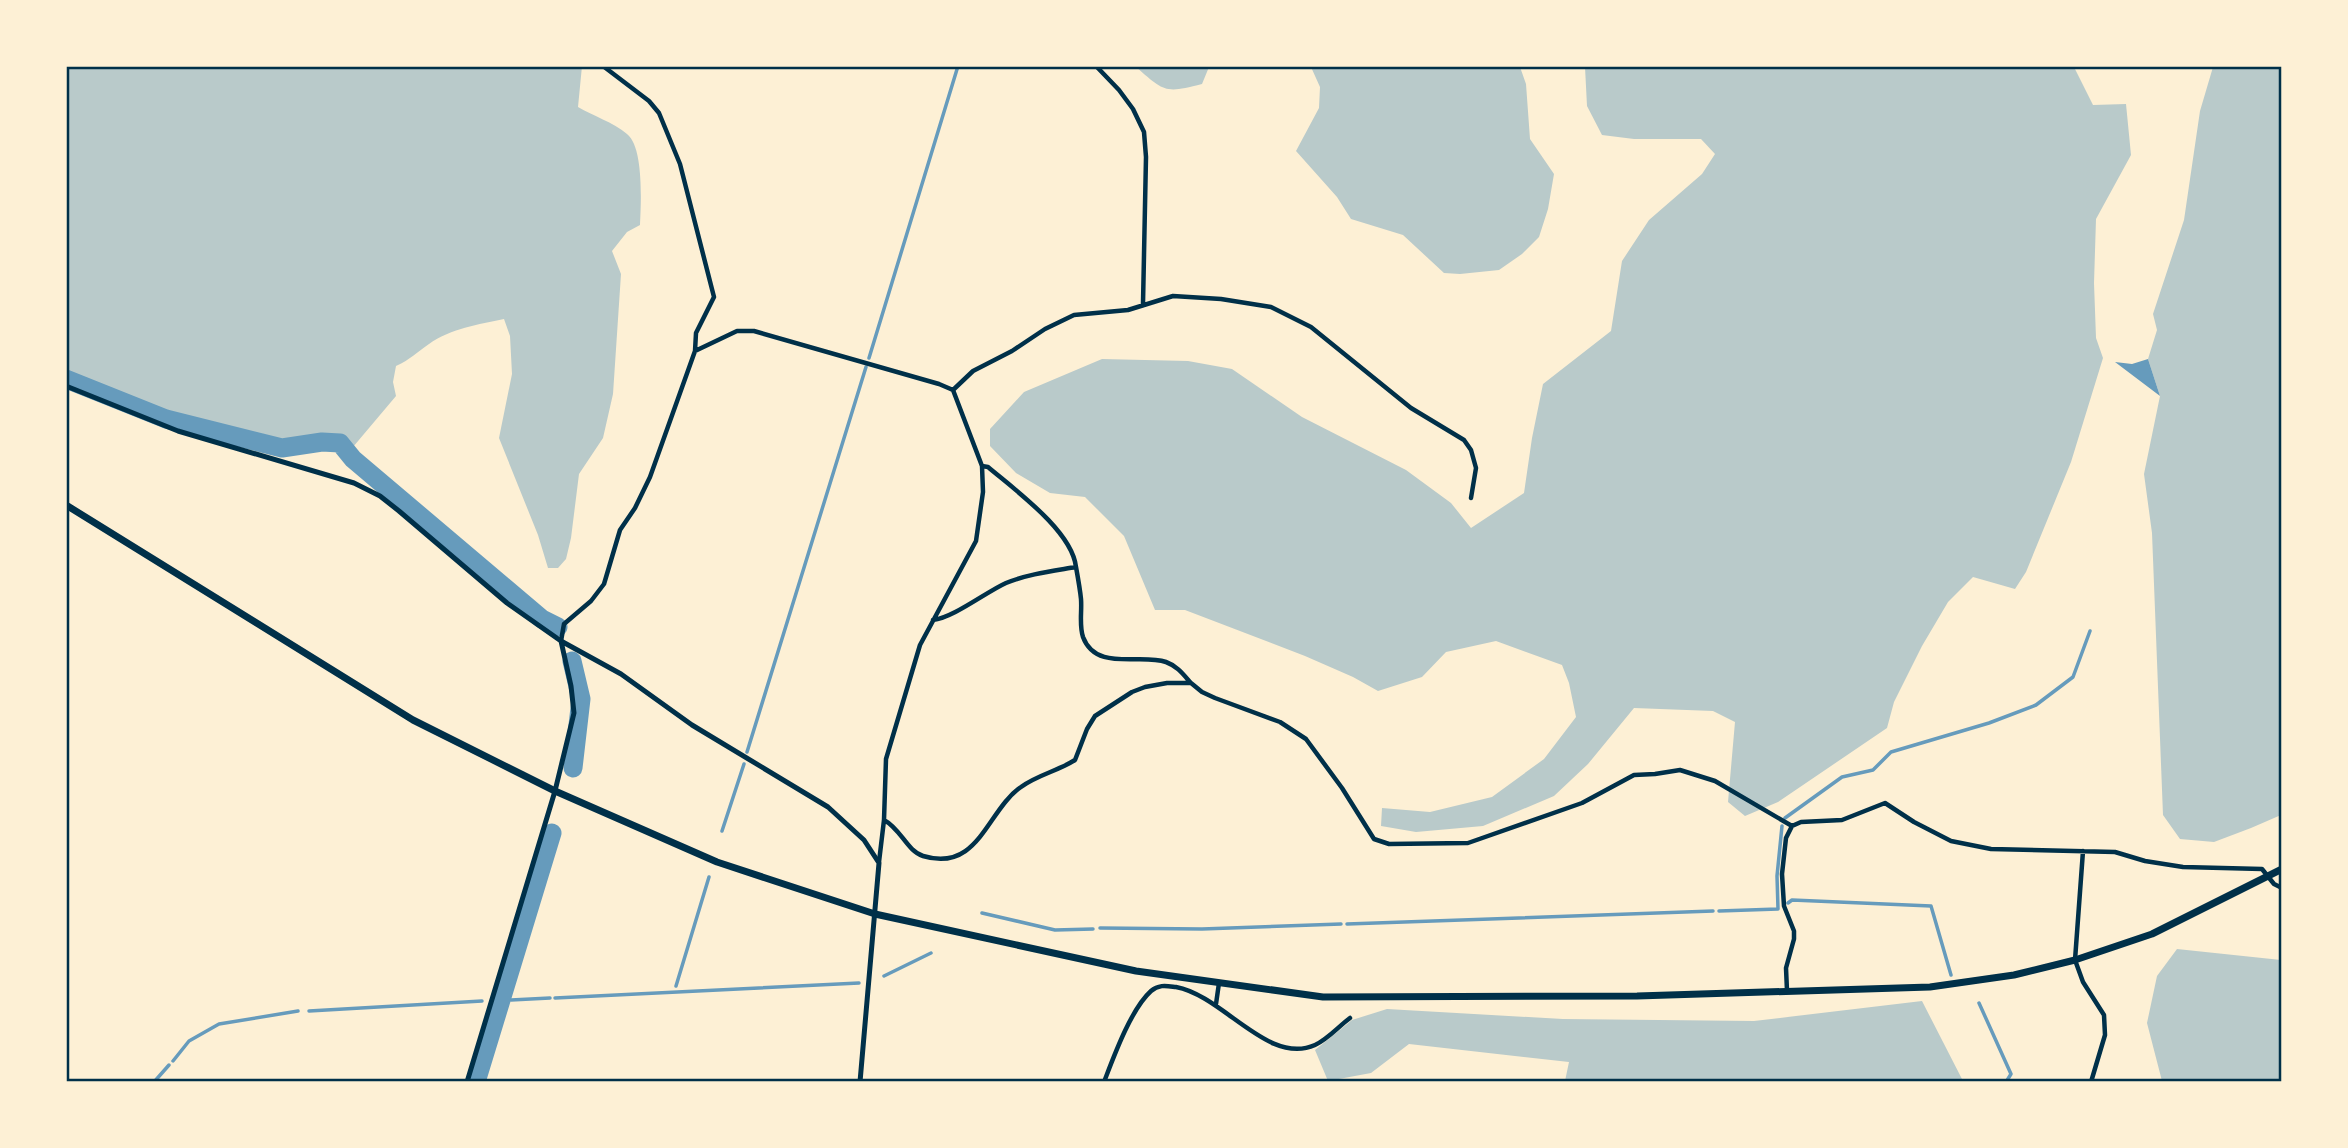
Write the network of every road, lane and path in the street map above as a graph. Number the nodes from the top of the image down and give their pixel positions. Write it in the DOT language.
graph roads {
  1 [pos="603,66"];
  2 [pos="1096,66"];
  3 [pos="1143,304"];
  4 [pos="695,351"];
  5 [pos="66,386"];
  6 [pos="953,390"];
  7 [pos="982,466"];
  8 [pos="1471,498"];
  9 [pos="66,505"];
  10 [pos="1076,567"];
  11 [pos="932,620"];
  12 [pos="561,641"];
  13 [pos="1191,683"];
  14 [pos="555,791"];
  15 [pos="884,820"];
  16 [pos="1792,826"];
  17 [pos="2083,851"];
  18 [pos="879,863"];
  19 [pos="2281,869"];
  20 [pos="2269,876"];
  21 [pos="2281,888"];
  22 [pos="875,914"];
  23 [pos="2075,960"];
  24 [pos="1219,983"];
  25 [pos="1787,992"];
  26 [pos="1216,1004"];
  27 [pos="1350,1018"];
  28 [pos="467,1082"];
  29 [pos="859,1082"];
  30 [pos="1104,1082"];
  31 [pos="2091,1082"];
  1 -- 4 [label="street"];
  2 -- 3 [label="street"];
  3 -- 6 [label="street"];
  3 -- 8 [label="street"];
  4 -- 6 [label="street"];
  4 -- 12 [label="street"];
  5 -- 12 [label="street"];
  6 -- 7 [label="street"];
  7 -- 10 [label="street"];
  7 -- 11 [label="street"];
  9 -- 14 [label="main road"];
  10 -- 11 [label="street"];
  10 -- 13 [label="street"];
  11 -- 15 [label="street"];
  12 -- 14 [label="street"];
  12 -- 18 [label="street"];
  13 -- 15 [label="street"];
  13 -- 16 [label="street"];
  14 -- 22 [label="main road"];
  14 -- 28 [label="street"];
  15 -- 18 [label="street"];
  16 -- 17 [label="street"];
  16 -- 25 [label="street"];
  17 -- 20 [label="street"];
  17 -- 23 [label="street"];
  18 -- 22 [label="street"];
  19 -- 20 [label="main road"];
  20 -- 21 [label="street"];
  20 -- 23 [label="main road"];
  22 -- 24 [label="main road"];
  22 -- 29 [label="street"];
  23 -- 25 [label="main road"];
  23 -- 31 [label="street"];
  24 -- 25 [label="main road"];
  24 -- 26 [label="street"];
  26 -- 27 [label="street"];
  26 -- 30 [label="street"];
}
